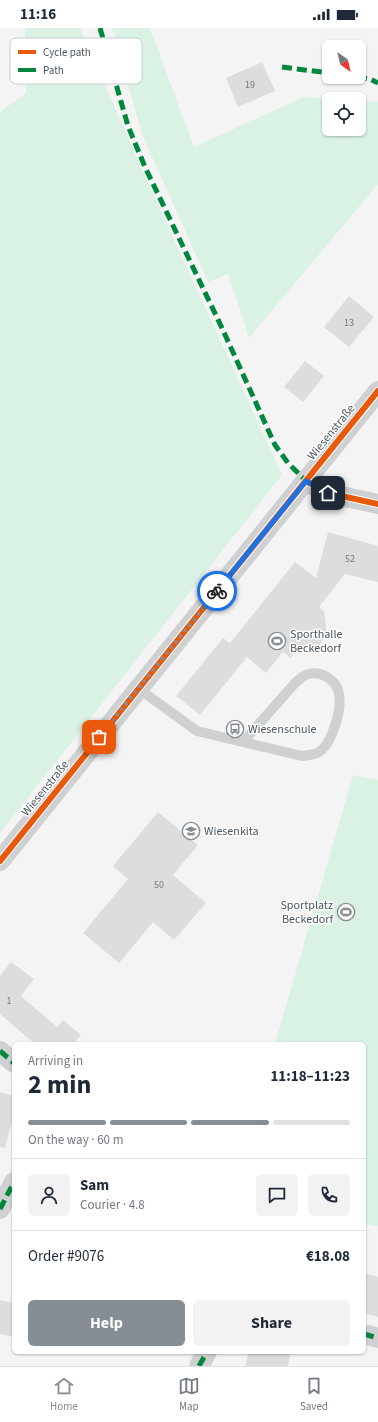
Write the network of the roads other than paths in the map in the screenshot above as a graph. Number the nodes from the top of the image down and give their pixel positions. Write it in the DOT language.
graph roads {
  1 [pos="378,391"];
  2 [pos="306,481"];
  3 [pos="378,504"];
  4 [pos="139,689"];
  5 [pos="243,742"];
  6 [pos="0,861"];
  7 [pos="0,1052"];
  8 [pos="12,1061"];
  9 [pos="12,1186"];
  10 [pos="0,1209"];
  11 [pos="366,1335"];
  12 [pos="378,1338"];
  13 [pos="206,1354"];
  14 [pos="200,1366"];
  1 -- 2 [label="street, Wiesenstraße"];
  2 -- 3 [label="street"];
  2 -- 4 [label="street, Wiesenstraße"];
  4 -- 5 [label="lane"];
  4 -- 6 [label="street, Wiesenstraße"];
  5 -- 5 [label="lane"];
  7 -- 8 [label="street"];
  9 -- 10 [label="street"];
  11 -- 12 [label="street"];
  13 -- 14 [label="street"];
}
